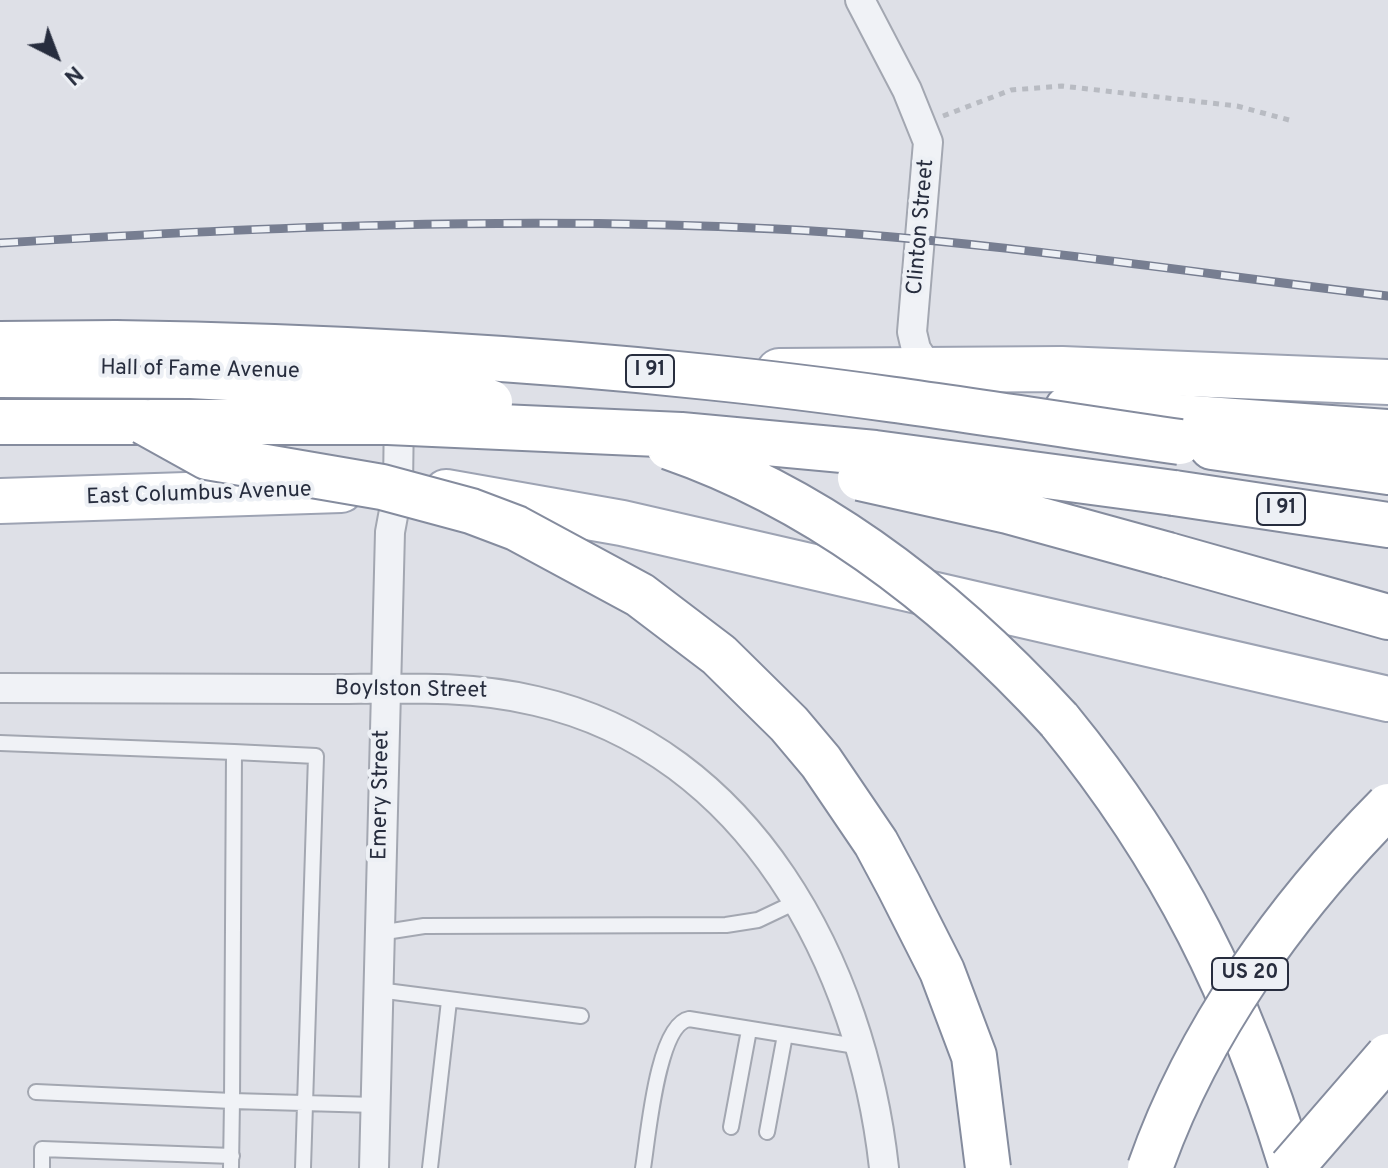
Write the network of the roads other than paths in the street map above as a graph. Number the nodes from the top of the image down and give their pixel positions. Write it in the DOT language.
graph roads {
  1 [pos="860,0"];
  2 [pos="0,344"];
  3 [pos="0,372"];
  4 [pos="256,372"];
  5 [pos="400,374"];
  6 [pos="1388,382"];
  7 [pos="916,385"];
  8 [pos="0,422"];
  9 [pos="144,422"];
  10 [pos="485,427"];
  11 [pos="1183,430"];
  12 [pos="1388,432"];
  13 [pos="1388,472"];
  14 [pos="398,489"];
  15 [pos="268,493"];
  16 [pos="0,501"];
  17 [pos="1388,525"];
  18 [pos="1388,617"];
  19 [pos="0,688"];
  20 [pos="386,688"];
  21 [pos="1388,699"];
  22 [pos="0,743"];
  23 [pos="234,752"];
  24 [pos="1388,806"];
  25 [pos="799,900"];
  26 [pos="379,933"];
  27 [pos="378,990"];
  28 [pos="449,1001"];
  29 [pos="581,1016"];
  30 [pos="749,1030"];
  31 [pos="785,1035"];
  32 [pos="862,1047"];
  33 [pos="1388,1056"];
  34 [pos="1388,1080"];
  35 [pos="36,1092"];
  36 [pos="232,1101"];
  37 [pos="308,1103"];
  38 [pos="375,1105"];
  39 [pos="731,1127"];
  40 [pos="767,1132"];
  41 [pos="232,1162"];
  42 [pos="42,1168"];
  43 [pos="303,1168"];
  44 [pos="374,1168"];
  45 [pos="430,1168"];
  46 [pos="643,1168"];
  47 [pos="884,1168"];
  48 [pos="988,1168"];
  49 [pos="1150,1168"];
  50 [pos="1291,1168"];
  51 [pos="1321,1168"];
  1 -- 7 [label="street, Clinton Street"];
  2 -- 7 [label="main road, I 91, bridge"];
  3 -- 4 [label="main road, Hall of Fame Avenue"];
  3 -- 50 [label="main road, bridge"];
  4 -- 5 [label="main road, Hall of Fame Avenue"];
  4 -- 15 [label="main road"];
  5 -- 7 [label="main road, Hall of Fame Avenue"];
  5 -- 14 [label="street, Emery Street"];
  6 -- 7 [label="main road"];
  7 -- 11 [label="main road, I 91, bridge"];
  8 -- 9 [label="main road, I 91"];
  9 -- 10 [label="main road, I 91, bridge"];
  9 -- 48 [label="main road, bridge"];
  10 -- 17 [label="main road, I 91, bridge"];
  10 -- 18 [label="main road, bridge"];
  11 -- 12 [label="main road"];
  11 -- 13 [label="main road, I 91"];
  14 -- 15 [label="main road, East Columbus Avenue"];
  14 -- 20 [label="street, Emery Street"];
  14 -- 21 [label="main road, East Columbus Avenue"];
  15 -- 16 [label="main road, East Columbus Avenue"];
  19 -- 20 [label="street, Boylston Street"];
  20 -- 25 [label="street, Boylston Street"];
  20 -- 26 [label="street, Emery Street"];
  22 -- 23 [label="lane"];
  23 -- 36 [label="lane"];
  23 -- 37 [label="lane"];
  24 -- 49 [label="main road, US 20, bridge"];
  25 -- 26 [label="lane"];
  25 -- 32 [label="street, Boylston Street"];
  26 -- 27 [label="street, Emery Street"];
  27 -- 28 [label="lane"];
  27 -- 38 [label="street, Emery Street"];
  28 -- 29 [label="lane"];
  28 -- 45 [label="lane"];
  30 -- 31 [label="lane"];
  30 -- 39 [label="lane"];
  30 -- 46 [label="lane"];
  31 -- 32 [label="lane"];
  31 -- 40 [label="lane"];
  32 -- 47 [label="street, Boylston Street"];
  33 -- 50 [label="main road, bridge"];
  34 -- 51 [label="main road"];
  35 -- 36 [label="lane"];
  36 -- 37 [label="lane"];
  36 -- 41 [label="lane"];
  37 -- 38 [label="lane"];
  37 -- 43 [label="lane"];
  38 -- 44 [label="street, Emery Street"];
  41 -- 42 [label="lane"];
}
